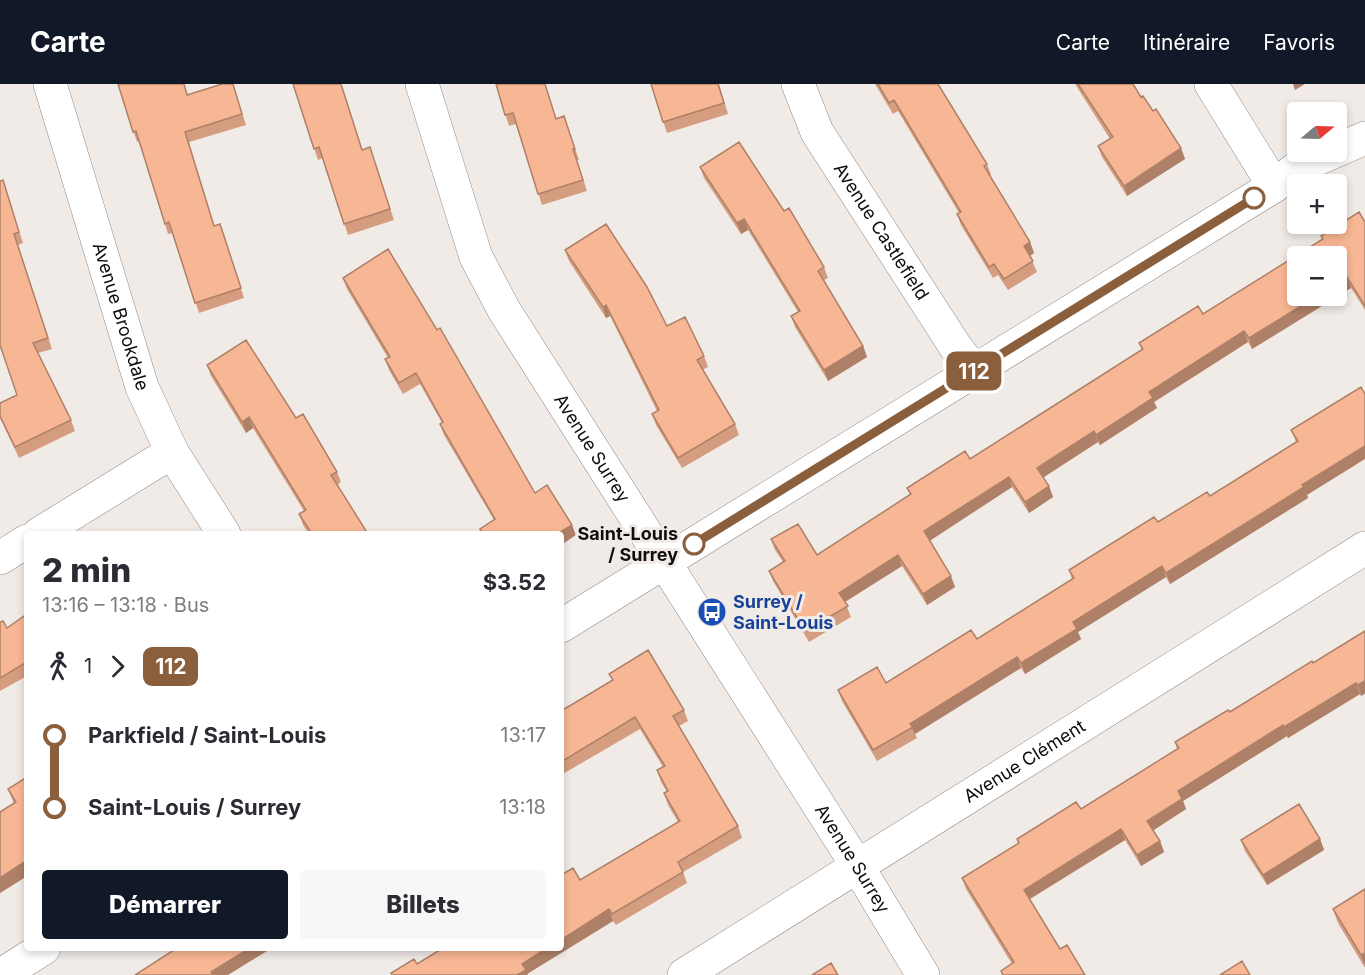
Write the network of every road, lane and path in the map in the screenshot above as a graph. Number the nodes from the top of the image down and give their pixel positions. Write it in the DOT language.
graph roads {
  1 [pos="50,84"];
  2 [pos="422,84"];
  3 [pos="798,84"];
  4 [pos="1211,84"];
  5 [pos="1365,138"];
  6 [pos="1274,186"];
  7 [pos="974,371"];
  8 [pos="172,452"];
  9 [pos="44,531"];
  10 [pos="222,531"];
  11 [pos="24,543"];
  12 [pos="1365,548"];
  13 [pos="0,558"];
  14 [pos="664,562"];
  15 [pos="564,624"];
  16 [pos="858,867"];
  17 [pos="39,951"];
  18 [pos="1,975"];
  19 [pos="684,975"];
  20 [pos="922,975"];
  1 -- 8 [label="street, Avenue Brookdale"];
  2 -- 14 [label="street, Avenue Surrey"];
  3 -- 7 [label="street, Avenue Castlefield"];
  4 -- 6 [label="street"];
  5 -- 6 [label="street"];
  6 -- 7 [label="street"];
  7 -- 14 [label="street"];
  8 -- 9 [label="street"];
  8 -- 10 [label="street, Avenue Brookdale"];
  11 -- 13 [label="street"];
  12 -- 16 [label="street, Avenue Clément"];
  14 -- 15 [label="street"];
  14 -- 16 [label="street, Avenue Surrey"];
  16 -- 19 [label="street, Avenue Clément"];
  16 -- 20 [label="street, Avenue Surrey"];
  17 -- 18 [label="street"];
}
